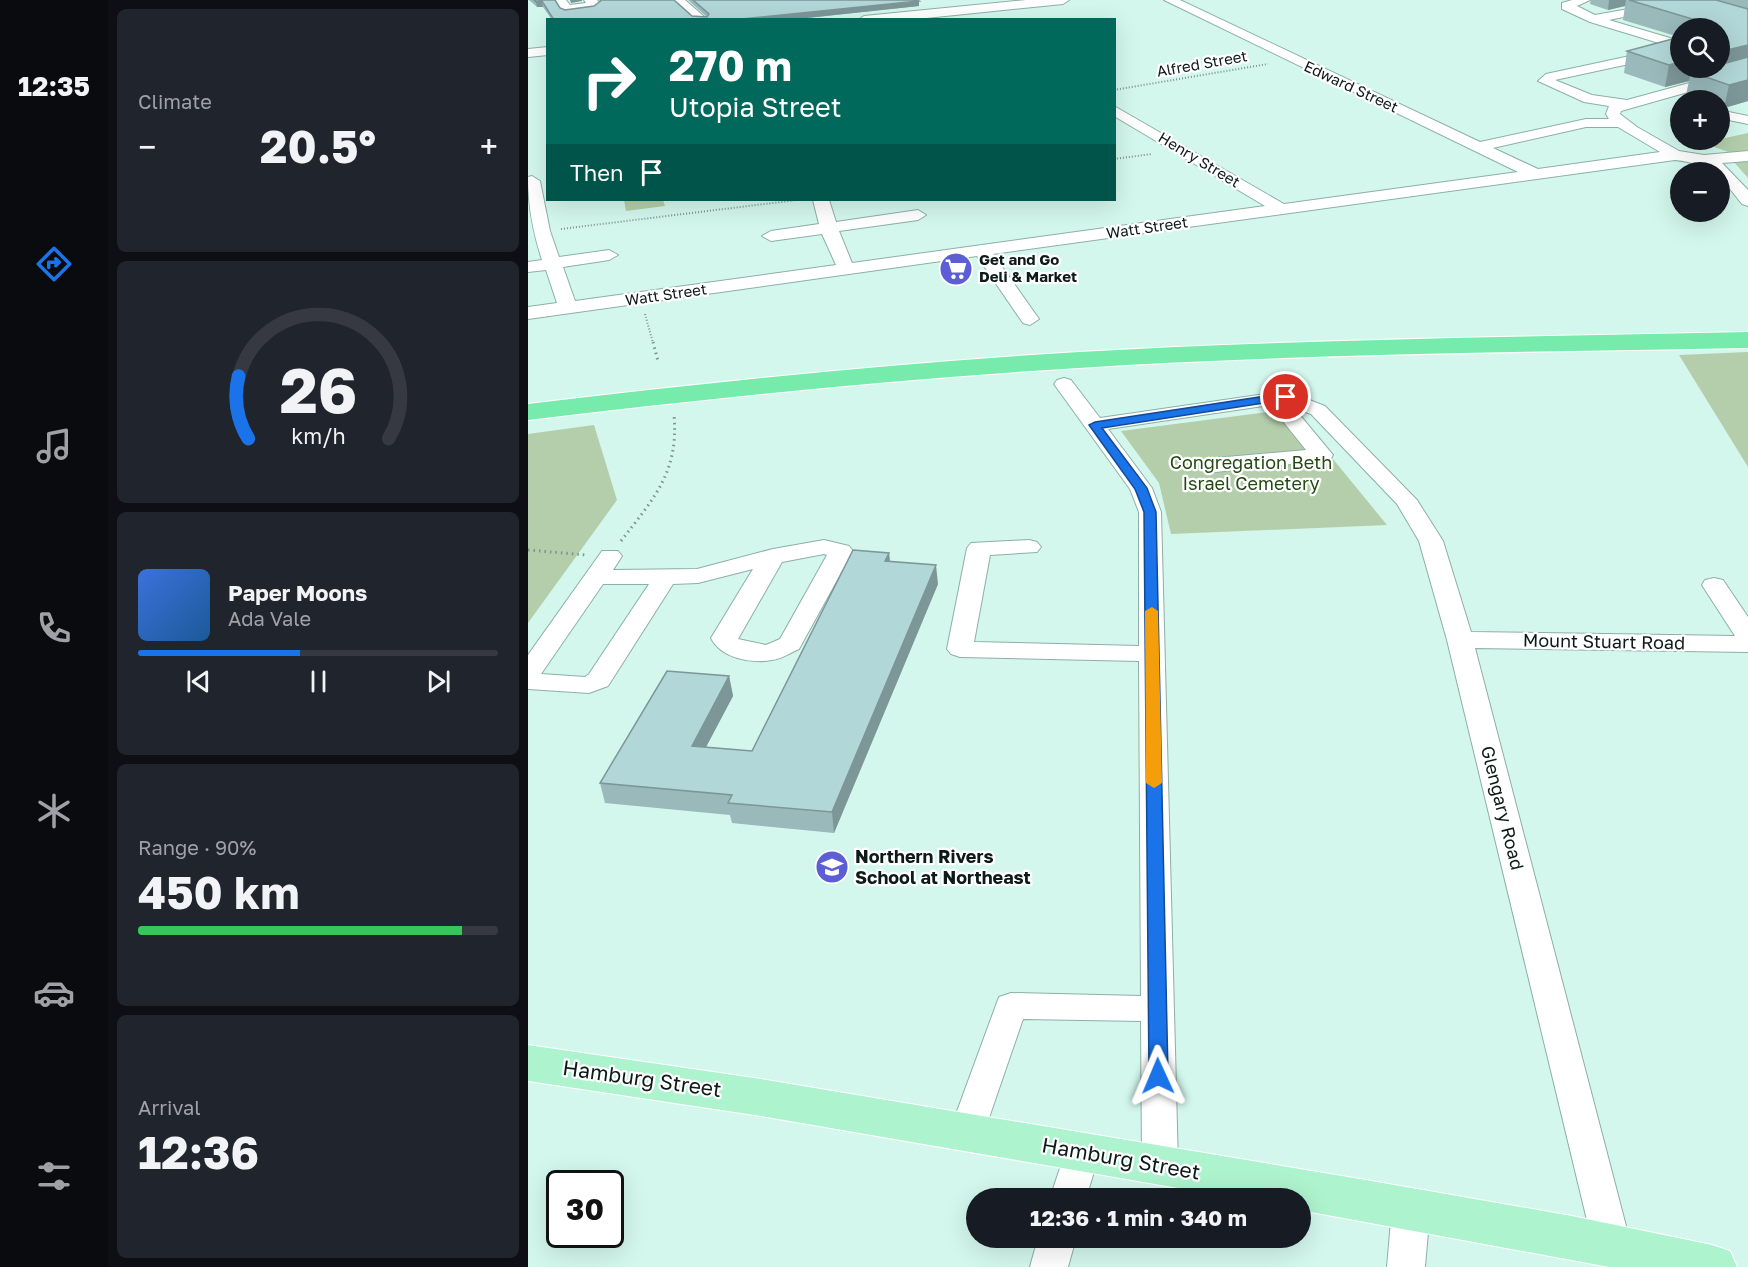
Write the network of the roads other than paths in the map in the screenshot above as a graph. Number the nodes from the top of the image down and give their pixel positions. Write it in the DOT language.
graph roads {
  1 [pos="560,0"];
  2 [pos="590,0"];
  3 [pos="678,0"];
  4 [pos="931,0"];
  5 [pos="1063,0"];
  6 [pos="1170,0"];
  7 [pos="1584,0"];
  8 [pos="1670,1"];
  9 [pos="950,11"];
  10 [pos="700,18"];
  11 [pos="883,18"];
  12 [pos="961,18"];
  13 [pos="1594,19"];
  14 [pos="528,42"];
  15 [pos="546,42"];
  16 [pos="1670,44"];
  17 [pos="1670,50"];
  18 [pos="546,51"];
  19 [pos="528,53"];
  20 [pos="1747,72"];
  21 [pos="1664,93"];
  22 [pos="1670,95"];
  23 [pos="1624,104"];
  24 [pos="1116,111"];
  25 [pos="1730,116"];
  26 [pos="1748,120"];
  27 [pos="1619,123"];
  28 [pos="1478,147"];
  29 [pos="1675,155"];
  30 [pos="1748,156"];
  31 [pos="1706,159"];
  32 [pos="1533,173"];
  33 [pos="532,182"];
  34 [pos="821,201"];
  35 [pos="1748,201"];
  36 [pos="1283,210"];
  37 [pos="918,215"];
  38 [pos="829,228"];
  39 [pos="771,236"];
  40 [pos="982,251"];
  41 [pos="609,255"];
  42 [pos="553,264"];
  43 [pos="528,267"];
  44 [pos="847,270"];
  45 [pos="568,308"];
  46 [pos="528,313"];
  47 [pos="1030,319"];
  48 [pos="1748,322"];
  49 [pos="1748,340"];
  50 [pos="1064,384"];
  51 [pos="528,393"];
  52 [pos="1275,398"];
  53 [pos="528,412"];
  54 [pos="1095,425"];
  55 [pos="1215,465"];
  56 [pos="1029,547"];
  57 [pos="610,556"];
  58 [pos="773,556"];
  59 [pos="666,576"];
  60 [pos="595,577"];
  61 [pos="1714,585"];
  62 [pos="1748,636"];
  63 [pos="1460,640"];
  64 [pos="1748,644"];
  65 [pos="1152,654"];
  66 [pos="528,674"];
  67 [pos="528,681"];
  68 [pos="1157,1009"];
  69 [pos="528,1063"];
  70 [pos="967,1133"];
  71 [pos="1082,1152"];
  72 [pos="1160,1165"];
  73 [pos="1071,1188"];
  74 [pos="1411,1209"];
  75 [pos="1612,1245"];
  76 [pos="1054,1248"];
  77 [pos="1690,1265"];
  78 [pos="1049,1267"];
  79 [pos="1406,1267"];
  1 -- 2 [label="street"];
  3 -- 10 [label="street"];
  4 -- 9 [label="street"];
  5 -- 9 [label="street"];
  6 -- 28 [label="street, Edward Street"];
  7 -- 13 [label="street"];
  8 -- 13 [label="street"];
  9 -- 11 [label="street"];
  9 -- 12 [label="street"];
  13 -- 16 [label="street"];
  14 -- 15 [label="street"];
  17 -- 23 [label="street"];
  18 -- 19 [label="street"];
  20 -- 21 [label="street"];
  21 -- 22 [label="street"];
  21 -- 23 [label="street"];
  23 -- 27 [label="street"];
  24 -- 36 [label="street, Henry Street"];
  25 -- 26 [label="street"];
  27 -- 28 [label="street"];
  27 -- 29 [label="street"];
  28 -- 32 [label="street, Edward Street"];
  29 -- 31 [label="street, Watt Street"];
  29 -- 32 [label="street, Watt Street"];
  30 -- 31 [label="street, Watt Street"];
  31 -- 35 [label="street"];
  32 -- 36 [label="street, Watt Street"];
  33 -- 42 [label="street"];
  34 -- 38 [label="street"];
  36 -- 40 [label="street, Watt Street"];
  37 -- 38 [label="street"];
  38 -- 39 [label="street"];
  38 -- 44 [label="street"];
  40 -- 44 [label="street, Watt Street"];
  40 -- 47 [label="street"];
  41 -- 42 [label="street"];
  42 -- 43 [label="street"];
  42 -- 45 [label="street"];
  44 -- 45 [label="street, Watt Street"];
  45 -- 46 [label="street, Watt Street"];
  48 -- 51 [label="highway"];
  49 -- 53 [label="highway"];
  50 -- 54 [label="street"];
  52 -- 54 [label="street"];
  52 -- 55 [label="street"];
  52 -- 63 [label="street, Glengary Road"];
  54 -- 65 [label="street"];
  56 -- 65 [label="street"];
  57 -- 60 [label="street"];
  58 -- 58 [label="street"];
  58 -- 59 [label="street"];
  59 -- 60 [label="street"];
  59 -- 67 [label="street"];
  60 -- 66 [label="street"];
  61 -- 62 [label="street"];
  63 -- 64 [label="street, Mount Stuart Road"];
  63 -- 75 [label="street, Glengary Road"];
  65 -- 68 [label="street"];
  68 -- 70 [label="street"];
  68 -- 72 [label="street"];
  69 -- 70 [label="main road, Hamburg Street"];
  70 -- 71 [label="main road, Hamburg Street"];
  71 -- 72 [label="main road, Hamburg Street"];
  71 -- 73 [label="street"];
  72 -- 74 [label="main road, Hamburg Street"];
  74 -- 75 [label="main road, Hamburg Street"];
  74 -- 79 [label="street"];
  75 -- 77 [label="main road, Hamburg Street"];
  76 -- 78 [label="street"];
}
